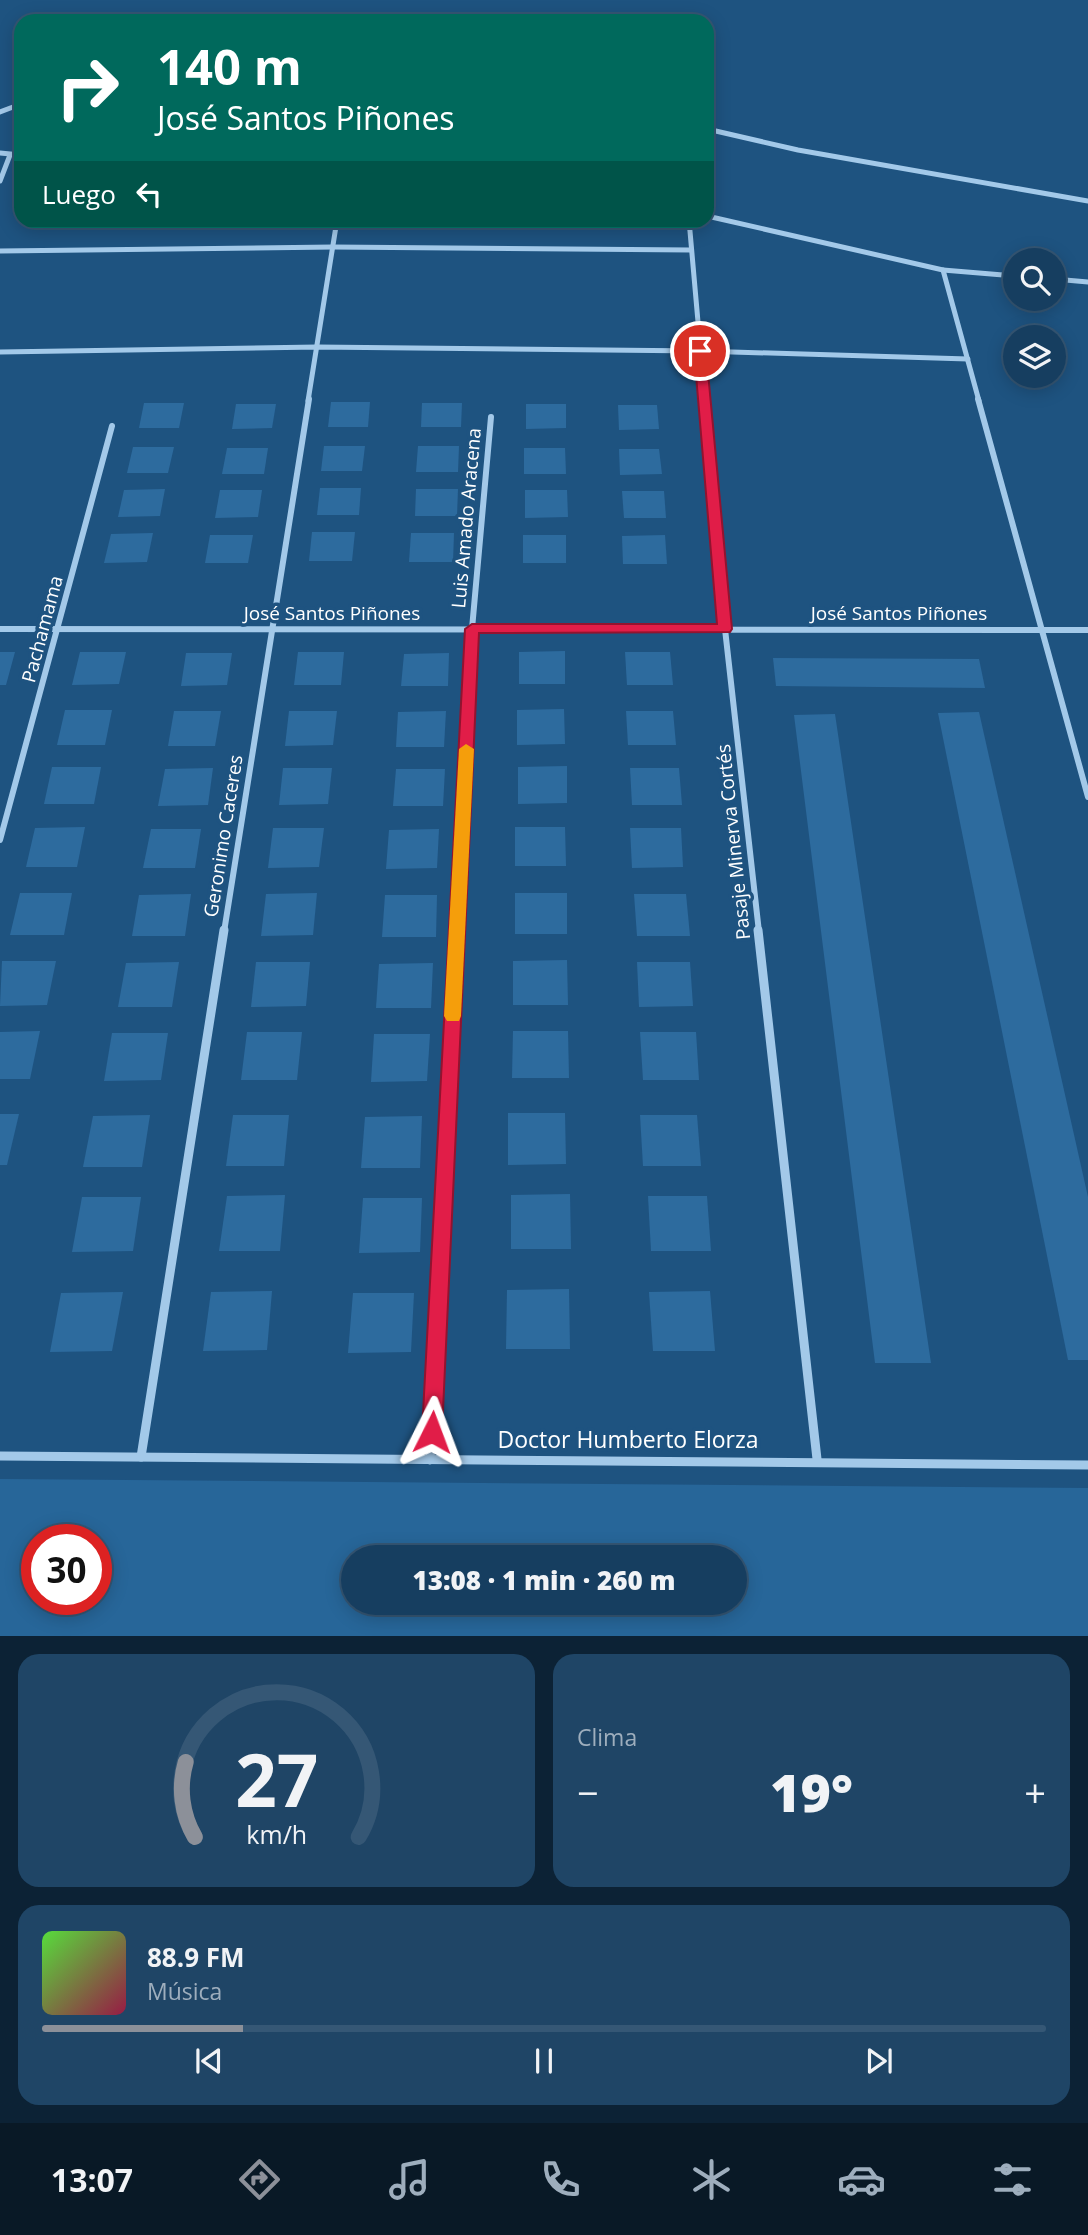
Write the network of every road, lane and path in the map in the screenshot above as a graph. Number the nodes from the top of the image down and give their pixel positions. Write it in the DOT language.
graph roads {
  1 [pos="714,132"];
  2 [pos="0,153"];
  3 [pos="10,155"];
  4 [pos="14,155"];
  5 [pos="0,181"];
  6 [pos="1088,201"];
  7 [pos="714,218"];
  8 [pos="336,228"];
  9 [pos="690,228"];
  10 [pos="333,247"];
  11 [pos="691,250"];
  12 [pos="0,251"];
  13 [pos="943,270"];
  14 [pos="1003,275"];
  15 [pos="1066,280"];
  16 [pos="1088,282"];
  17 [pos="317,347"];
  18 [pos="700,351"];
  19 [pos="0,352"];
  20 [pos="968,359"];
  21 [pos="491,417"];
  22 [pos="112,426"];
  23 [pos="0,629"];
  24 [pos="59,629"];
  25 [pos="272,629"];
  26 [pos="472,629"];
  27 [pos="725,629"];
  28 [pos="1042,629"];
  29 [pos="1088,630"];
  30 [pos="1088,794"];
  31 [pos="0,840"];
  32 [pos="0,1456"];
  33 [pos="141,1457"];
  34 [pos="817,1459"];
  35 [pos="430,1460"];
  36 [pos="1088,1465"];
  1 -- 6 [label="street"];
  2 -- 3 [label="street"];
  3 -- 4 [label="street"];
  3 -- 5 [label="street"];
  7 -- 13 [label="street"];
  8 -- 10 [label="street, Geronimo Caceres"];
  9 -- 11 [label="street, Pasaje Minerva Cortés"];
  10 -- 11 [label="street"];
  10 -- 12 [label="street"];
  10 -- 17 [label="street, Geronimo Caceres"];
  11 -- 18 [label="street, Pasaje Minerva Cortés"];
  13 -- 14 [label="street"];
  13 -- 20 [label="street"];
  15 -- 16 [label="street"];
  17 -- 18 [label="street"];
  17 -- 19 [label="street"];
  17 -- 25 [label="street, Geronimo Caceres"];
  18 -- 20 [label="street"];
  18 -- 27 [label="street, Pasaje Minerva Cortés"];
  20 -- 28 [label="street"];
  21 -- 26 [label="street, Luis Amado Aracena"];
  22 -- 24 [label="street, Pachamama"];
  23 -- 24 [label="street, José Santos Piñones"];
  24 -- 25 [label="street, José Santos Piñones"];
  24 -- 31 [label="street, Pachamama"];
  25 -- 26 [label="street, José Santos Piñones"];
  25 -- 33 [label="street, Geronimo Caceres"];
  26 -- 27 [label="street, José Santos Piñones"];
  26 -- 35 [label="street, Luis Amado Aracena"];
  27 -- 28 [label="street, José Santos Piñones"];
  27 -- 34 [label="street, Pasaje Minerva Cortés"];
  28 -- 29 [label="street, José Santos Piñones"];
  28 -- 30 [label="street"];
  32 -- 33 [label="street, Doctor Humberto Elorza"];
  33 -- 35 [label="street, Doctor Humberto Elorza"];
  34 -- 35 [label="street, Doctor Humberto Elorza"];
  34 -- 36 [label="street, Doctor Humberto Elorza"];
}
